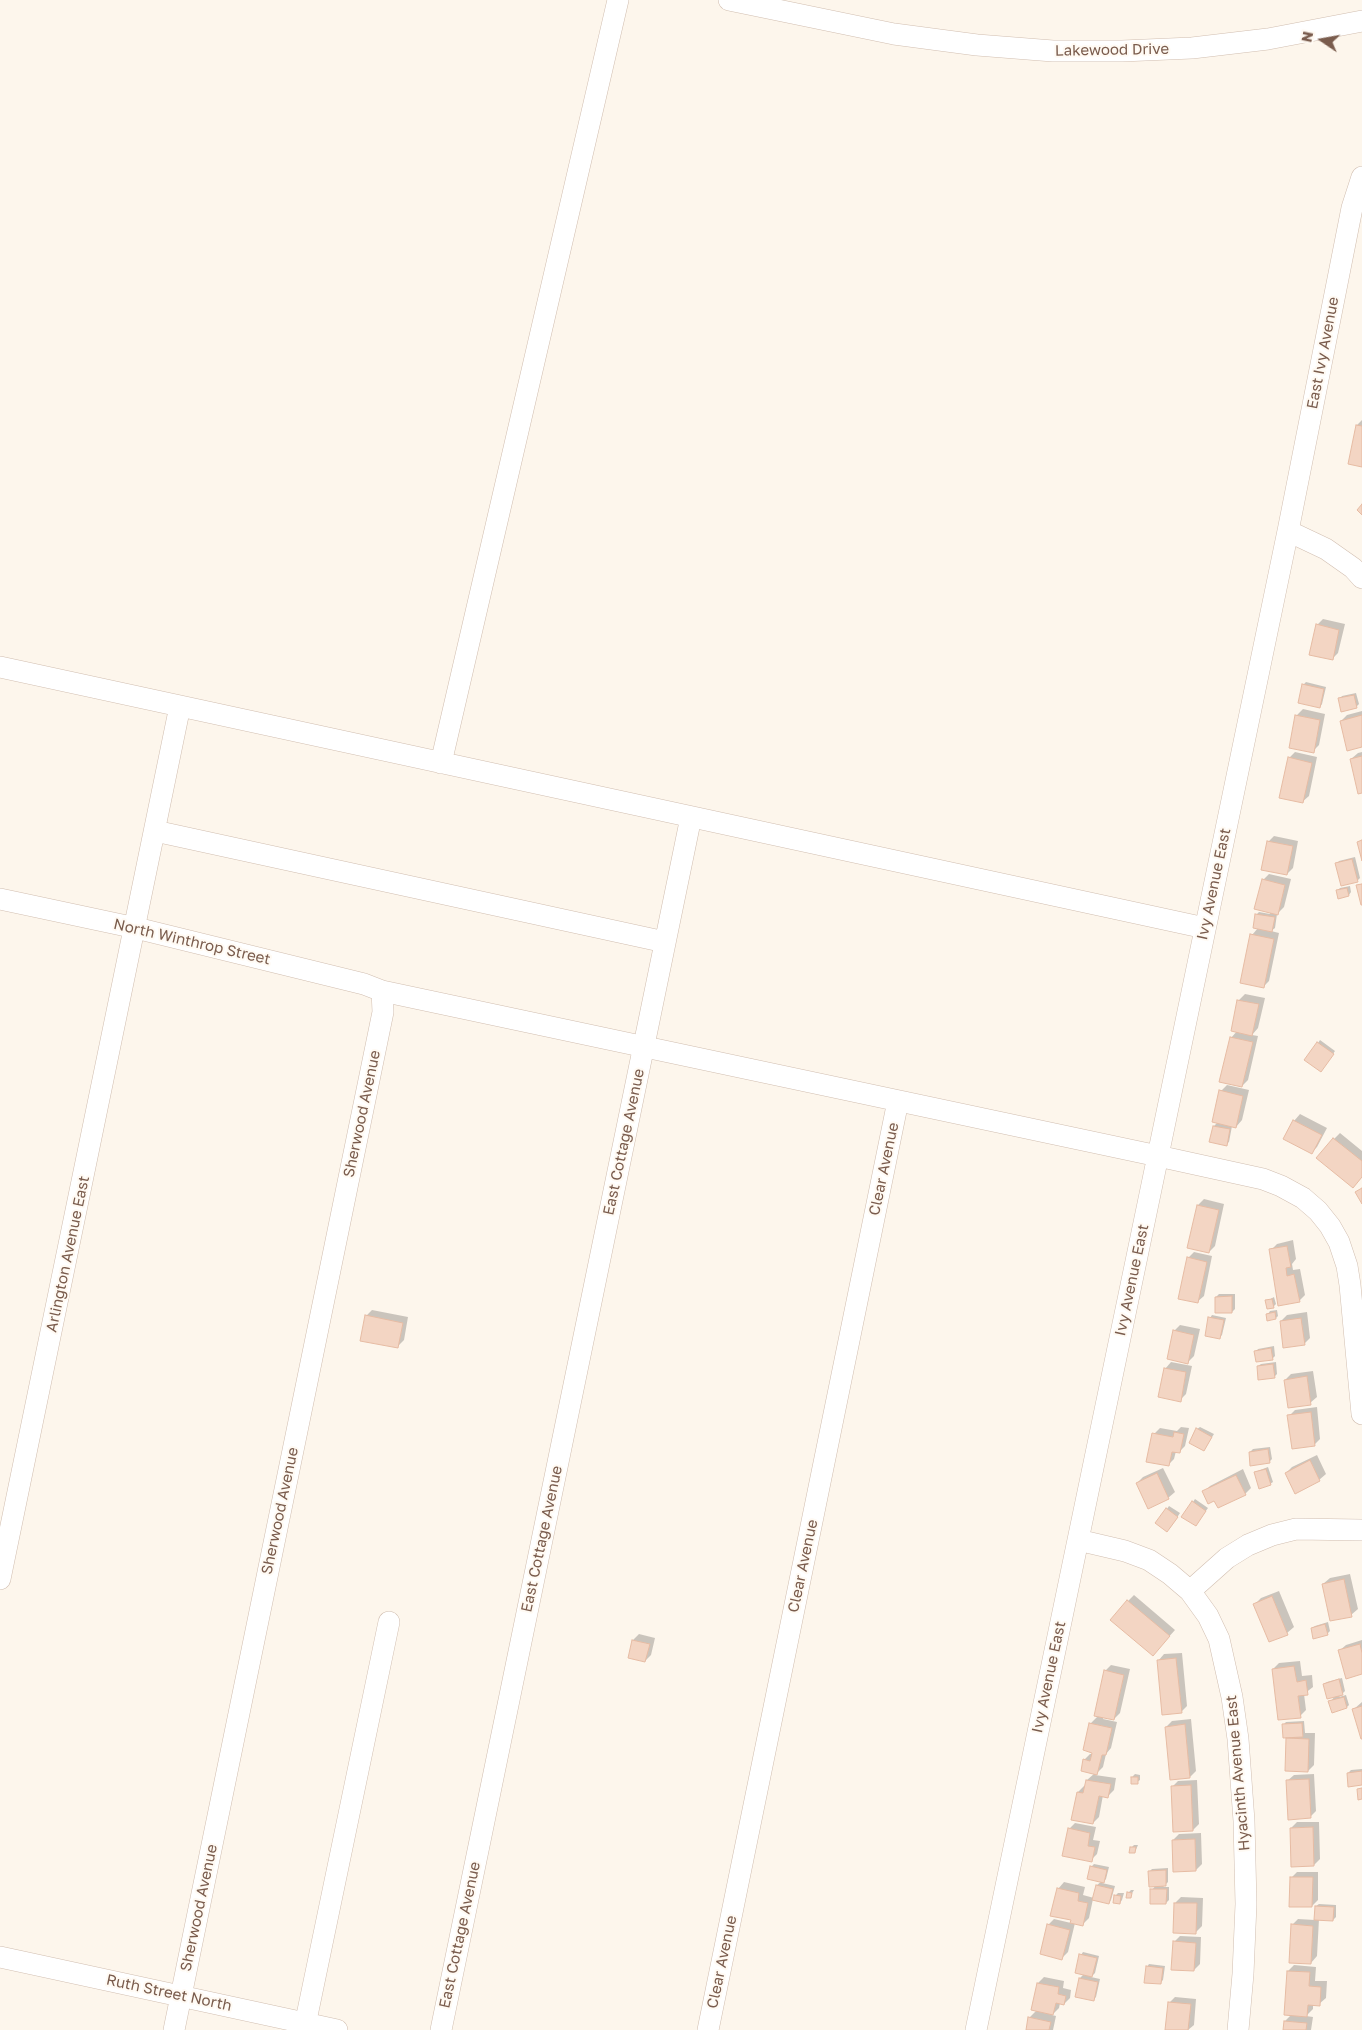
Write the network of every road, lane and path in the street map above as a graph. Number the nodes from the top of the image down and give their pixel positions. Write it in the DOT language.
graph roads {
  1 [pos="618,0"];
  2 [pos="729,0"];
  3 [pos="1355,23"];
  4 [pos="1362,177"];
  5 [pos="1288,531"];
  6 [pos="1362,578"];
  7 [pos="0,667"];
  8 [pos="180,706"];
  9 [pos="441,763"];
  10 [pos="691,817"];
  11 [pos="155,831"];
  12 [pos="0,899"];
  13 [pos="136,928"];
  14 [pos="1205,928"];
  15 [pos="666,942"];
  16 [pos="382,991"];
  17 [pos="644,1047"];
  18 [pos="898,1101"];
  19 [pos="1158,1156"];
  20 [pos="1362,1414"];
  21 [pos="1362,1530"];
  22 [pos="1078,1540"];
  23 [pos="0,1579"];
  24 [pos="1190,1591"];
  25 [pos="389,1622"];
  26 [pos="0,1957"];
  27 [pos="181,1996"];
  28 [pos="304,2026"];
  29 [pos="174,2030"];
  30 [pos="337,2030"];
  31 [pos="440,2030"];
  32 [pos="708,2030"];
  33 [pos="976,2030"];
  34 [pos="1238,2030"];
  1 -- 9 [label="street"];
  2 -- 3 [label="street, Lakewood Drive"];
  4 -- 5 [label="street, East Ivy Avenue"];
  5 -- 6 [label="street"];
  5 -- 14 [label="street, Ivy Avenue East"];
  7 -- 8 [label="street"];
  8 -- 9 [label="street"];
  8 -- 11 [label="street, Arlington Avenue East"];
  9 -- 10 [label="street"];
  10 -- 14 [label="street"];
  10 -- 15 [label="street, East Cottage Avenue"];
  11 -- 13 [label="street, Arlington Avenue East"];
  11 -- 15 [label="street"];
  12 -- 13 [label="street, North Winthrop Street"];
  13 -- 16 [label="street, North Winthrop Street"];
  13 -- 23 [label="street, Arlington Avenue East"];
  14 -- 19 [label="street, Ivy Avenue East"];
  15 -- 17 [label="street, East Cottage Avenue"];
  16 -- 17 [label="street, North Winthrop Street"];
  16 -- 27 [label="street, Sherwood Avenue"];
  17 -- 18 [label="street, North Winthrop Street"];
  17 -- 31 [label="street, East Cottage Avenue"];
  18 -- 19 [label="street, North Winthrop Street"];
  18 -- 32 [label="street, Clear Avenue"];
  19 -- 20 [label="street, North Winthrop Street"];
  19 -- 22 [label="street, Ivy Avenue East"];
  21 -- 24 [label="street"];
  22 -- 24 [label="street, Hyacinth Avenue East"];
  22 -- 33 [label="street, Ivy Avenue East"];
  24 -- 34 [label="street, Hyacinth Avenue East"];
  25 -- 28 [label="street"];
  26 -- 27 [label="street, Ruth Street North"];
  27 -- 28 [label="street, Ruth Street North"];
  27 -- 29 [label="street, Sherwood Avenue"];
  28 -- 30 [label="street, Ruth Street North"];
}
